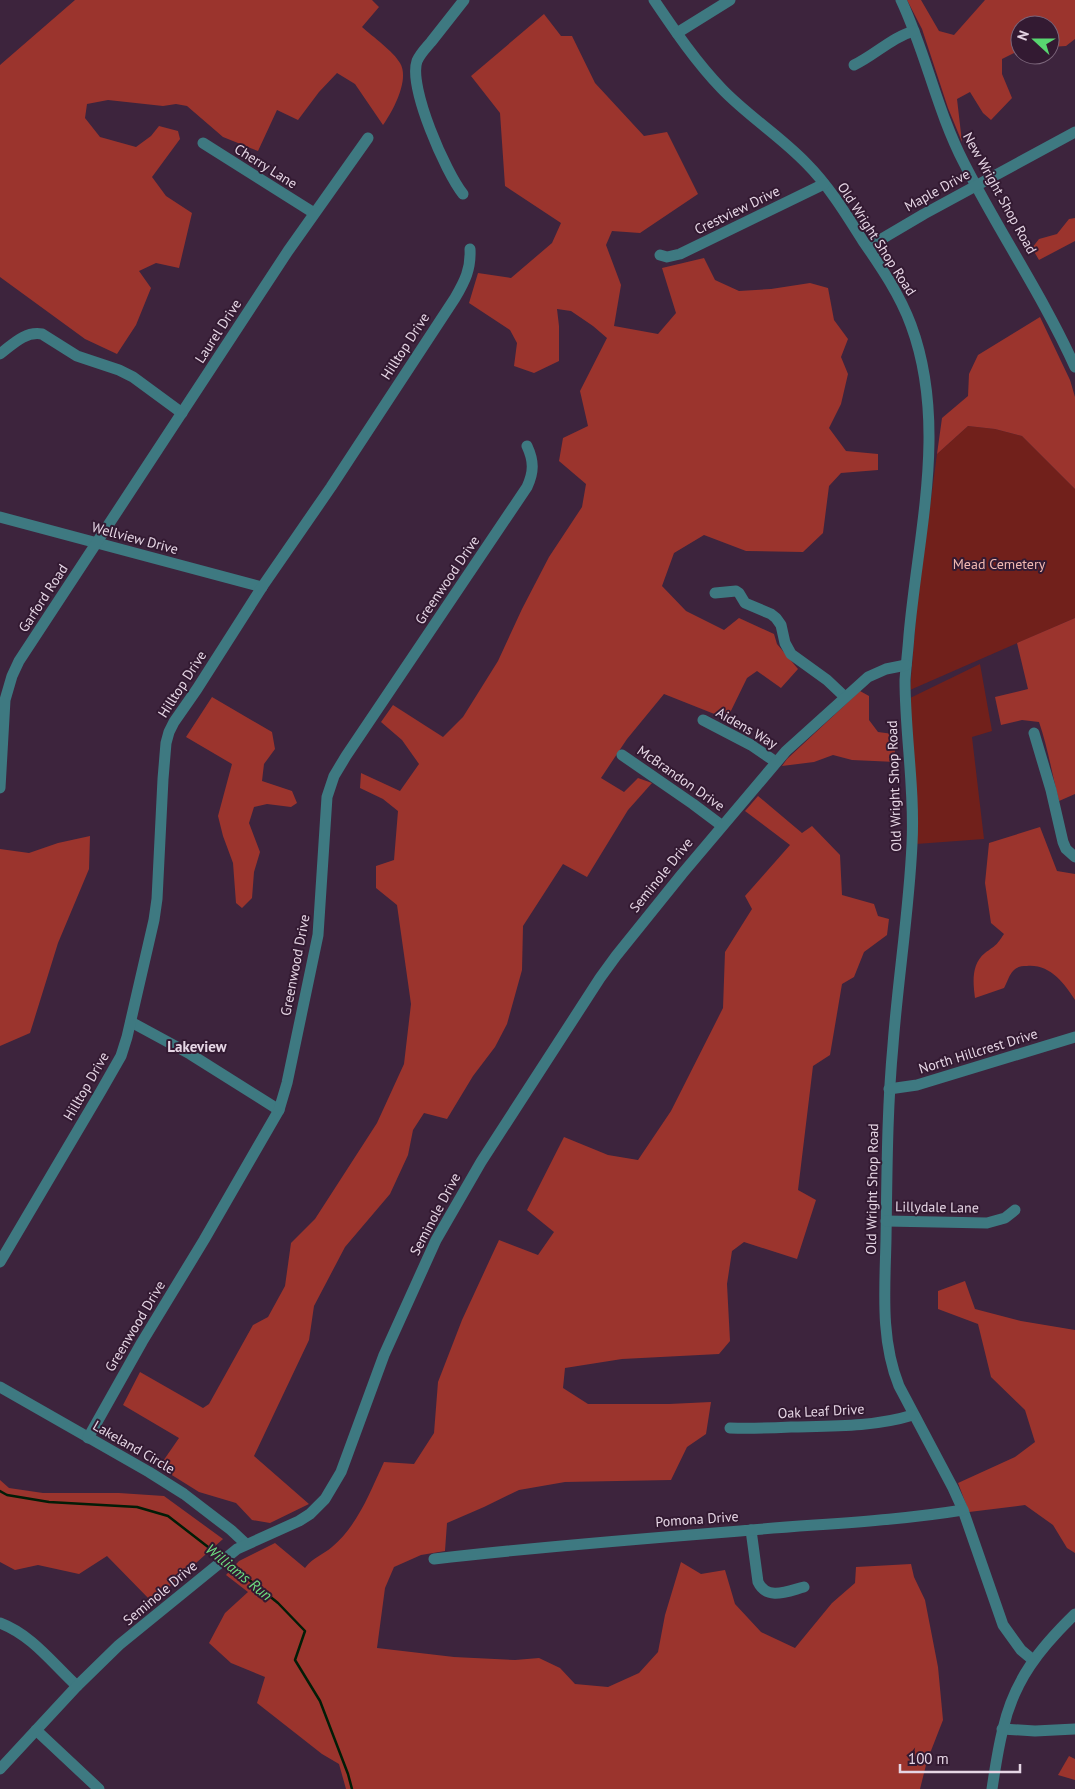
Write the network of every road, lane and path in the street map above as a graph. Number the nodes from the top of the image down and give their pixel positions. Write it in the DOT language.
graph roads {
  1 [pos="464,0"];
  2 [pos="654,0"];
  3 [pos="730,0"];
  4 [pos="901,0"];
  5 [pos="914,31"];
  6 [pos="677,33"];
  7 [pos="854,65"];
  8 [pos="1075,132"];
  9 [pos="368,138"];
  10 [pos="203,143"];
  11 [pos="824,184"];
  12 [pos="976,186"];
  13 [pos="463,194"];
  14 [pos="314,213"];
  15 [pos="868,247"];
  16 [pos="470,249"];
  17 [pos="660,255"];
  18 [pos="0,354"];
  19 [pos="1075,367"];
  20 [pos="182,413"];
  21 [pos="527,446"];
  22 [pos="0,517"];
  23 [pos="96,543"];
  24 [pos="262,587"];
  25 [pos="715,592"];
  26 [pos="906,665"];
  27 [pos="845,696"];
  28 [pos="703,720"];
  29 [pos="1034,733"];
  30 [pos="622,755"];
  31 [pos="776,762"];
  32 [pos="0,788"];
  33 [pos="722,826"];
  34 [pos="1075,857"];
  35 [pos="132,1022"];
  36 [pos="1075,1037"];
  37 [pos="889,1089"];
  38 [pos="279,1110"];
  39 [pos="1015,1210"];
  40 [pos="886,1221"];
  41 [pos="0,1262"];
  42 [pos="0,1387"];
  43 [pos="913,1415"];
  44 [pos="730,1428"];
  45 [pos="88,1438"];
  46 [pos="963,1510"];
  47 [pos="751,1530"];
  48 [pos="246,1544"];
  49 [pos="434,1559"];
  50 [pos="804,1587"];
  51 [pos="1075,1614"];
  52 [pos="0,1623"];
  53 [pos="1033,1660"];
  54 [pos="77,1686"];
  55 [pos="1002,1729"];
  56 [pos="1075,1729"];
  57 [pos="36,1730"];
  58 [pos="0,1769"];
  59 [pos="99,1789"];
  60 [pos="992,1789"];
  1 -- 13 [label="street"];
  2 -- 6 [label="street, Old Wright Shop Road"];
  3 -- 6 [label="street"];
  4 -- 5 [label="street, New Wright Shop Road"];
  5 -- 7 [label="street"];
  5 -- 12 [label="street, New Wright Shop Road"];
  6 -- 11 [label="street, Old Wright Shop Road"];
  8 -- 12 [label="street, Maple Drive"];
  9 -- 14 [label="street, Laurel Drive"];
  10 -- 14 [label="street, Cherry Lane"];
  11 -- 15 [label="street, Old Wright Shop Road"];
  11 -- 17 [label="street, Crestview Drive"];
  12 -- 15 [label="street, Maple Drive"];
  12 -- 19 [label="street, New Wright Shop Road"];
  14 -- 20 [label="street, Laurel Drive"];
  15 -- 26 [label="street, Old Wright Shop Road"];
  16 -- 24 [label="street, Hilltop Drive"];
  18 -- 20 [label="street"];
  20 -- 23 [label="street, Laurel Drive"];
  21 -- 38 [label="street, Greenwood Drive"];
  22 -- 23 [label="street, Wellview Drive"];
  23 -- 24 [label="street, Wellview Drive"];
  23 -- 32 [label="street, Garford Road"];
  24 -- 35 [label="street, Hilltop Drive"];
  25 -- 27 [label="street"];
  26 -- 27 [label="street, Seminole Drive"];
  26 -- 37 [label="street, Old Wright Shop Road"];
  27 -- 31 [label="street, Seminole Drive"];
  28 -- 31 [label="street, Aidens Way"];
  29 -- 34 [label="street"];
  30 -- 33 [label="street, McBrandon Drive"];
  31 -- 33 [label="street, Seminole Drive"];
  33 -- 48 [label="street, Seminole Drive"];
  35 -- 38 [label="street"];
  35 -- 41 [label="street, Hilltop Drive"];
  36 -- 37 [label="street, North Hillcrest Drive"];
  37 -- 40 [label="street, Old Wright Shop Road"];
  38 -- 45 [label="street, Greenwood Drive"];
  39 -- 40 [label="street, Lillydale Lane"];
  40 -- 43 [label="street, Old Wright Shop Road"];
  42 -- 45 [label="street, Lakeland Circle"];
  43 -- 44 [label="street, Oak Leaf Drive"];
  43 -- 46 [label="street, Old Wright Shop Road"];
  45 -- 48 [label="street, Lakeland Circle"];
  46 -- 47 [label="street, Pomona Drive"];
  46 -- 53 [label="street, Old Wright Shop Road"];
  47 -- 49 [label="street, Pomona Drive"];
  47 -- 50 [label="street"];
  48 -- 54 [label="street, Seminole Drive"];
  51 -- 53 [label="street"];
  52 -- 54 [label="street"];
  53 -- 55 [label="street"];
  54 -- 57 [label="street, Seminole Drive"];
  55 -- 56 [label="street"];
  55 -- 60 [label="street"];
  57 -- 58 [label="street, Seminole Drive"];
  57 -- 59 [label="street"];
}
